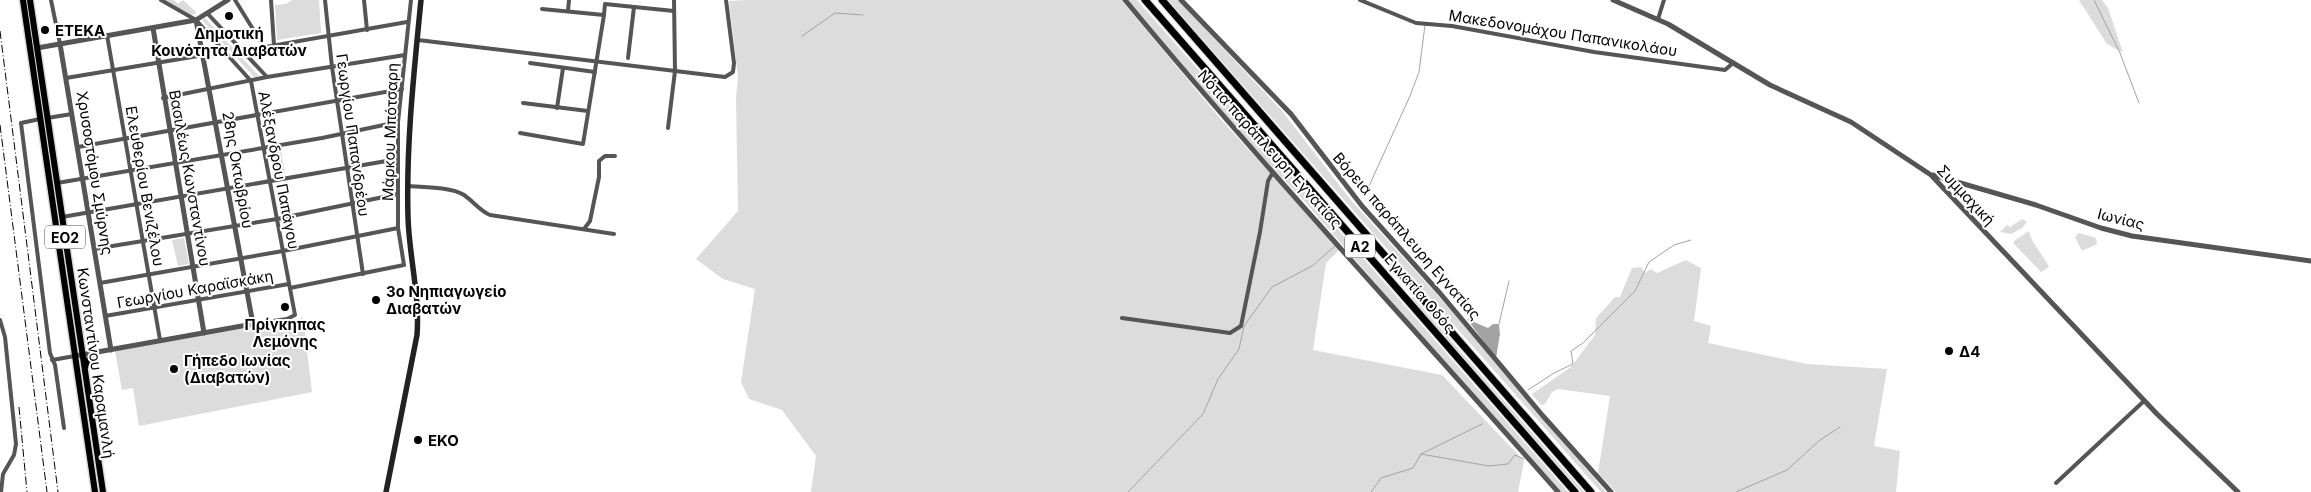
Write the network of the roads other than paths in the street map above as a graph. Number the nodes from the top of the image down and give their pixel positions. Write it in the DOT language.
graph roads {
  1 [pos="23,0"];
  2 [pos="30,0"];
  3 [pos="51,0"];
  4 [pos="162,0"];
  5 [pos="228,0"];
  6 [pos="235,0"];
  7 [pos="271,0"];
  8 [pos="324,0"];
  9 [pos="364,0"];
  10 [pos="411,0"];
  11 [pos="421,0"];
  12 [pos="569,0"];
  13 [pos="674,0"];
  14 [pos="726,0"];
  15 [pos="1125,0"];
  16 [pos="1145,0"];
  17 [pos="1162,0"];
  18 [pos="1181,0"];
  19 [pos="1360,0"];
  20 [pos="1613,0"];
  21 [pos="1664,0"];
  22 [pos="605,2"];
  23 [pos="634,7"];
  24 [pos="542,9"];
  25 [pos="568,11"];
  26 [pos="674,11"];
  27 [pos="207,13"];
  28 [pos="604,15"];
  29 [pos="1658,19"];
  30 [pos="196,20"];
  31 [pos="407,22"];
  32 [pos="153,28"];
  33 [pos="367,30"];
  34 [pos="107,36"];
  35 [pos="328,36"];
  36 [pos="418,40"];
  37 [pos="60,44"];
  38 [pos="274,45"];
  39 [pos="264,47"];
  40 [pos="37,48"];
  41 [pos="243,51"];
  42 [pos="405,54"];
  43 [pos="204,55"];
  44 [pos="628,58"];
  45 [pos="596,60"];
  46 [pos="158,63"];
  47 [pos="530,63"];
  48 [pos="1733,63"];
  49 [pos="332,68"];
  50 [pos="563,68"];
  51 [pos="113,70"];
  52 [pos="676,71"];
  53 [pos="595,72"];
  54 [pos="267,77"];
  55 [pos="66,78"];
  56 [pos="251,81"];
  57 [pos="210,89"];
  58 [pos="402,90"];
  59 [pos="163,98"];
  60 [pos="337,100"];
  61 [pos="523,104"];
  62 [pos="557,108"];
  63 [pos="588,111"];
  64 [pos="72,114"];
  65 [pos="257,115"];
  66 [pos="44,119"];
  67 [pos="398,122"];
  68 [pos="217,123"];
  69 [pos="668,128"];
  70 [pos="169,132"];
  71 [pos="520,133"];
  72 [pos="342,134"];
  73 [pos="125,139"];
  74 [pos="78,147"];
  75 [pos="263,148"];
  76 [pos="222,155"];
  77 [pos="615,156"];
  78 [pos="398,158"];
  79 [pos="175,163"];
  80 [pos="347,167"];
  81 [pos="130,171"];
  82 [pos="1273,172"];
  83 [pos="1932,175"];
  84 [pos="83,179"];
  85 [pos="1946,179"];
  86 [pos="270,180"];
  87 [pos="57,183"];
  88 [pos="1940,185"];
  89 [pos="408,186"];
  90 [pos="229,188"];
  91 [pos="398,194"];
  92 [pos="180,196"];
  93 [pos="352,203"];
  94 [pos="136,205"];
  95 [pos="88,212"];
  96 [pos="62,217"];
  97 [pos="277,219"];
  98 [pos="236,227"];
  99 [pos="398,228"];
  100 [pos="584,229"];
  101 [pos="187,234"];
  102 [pos="614,234"];
  103 [pos="357,236"];
  104 [pos="143,241"];
  105 [pos="94,249"];
  106 [pos="283,251"];
  107 [pos="242,259"];
  108 [pos="2311,262"];
  109 [pos="404,265"];
  110 [pos="193,266"];
  111 [pos="148,274"];
  112 [pos="363,274"];
  113 [pos="100,283"];
  114 [pos="290,286"];
  115 [pos="248,290"];
  116 [pos="198,299"];
  117 [pos="154,307"];
  118 [pos="105,316"];
  119 [pos="1122,318"];
  120 [pos="0,320"];
  121 [pos="254,324"];
  122 [pos="204,332"];
  123 [pos="160,340"];
  124 [pos="111,350"];
  125 [pos="92,353"];
  126 [pos="79,356"];
  127 [pos="52,360"];
  128 [pos="84,368"];
  129 [pos="2144,400"];
  130 [pos="64,428"];
  131 [pos="2056,483"];
  132 [pos="1,492"];
  133 [pos="95,492"];
  134 [pos="103,492"];
  135 [pos="386,492"];
  136 [pos="1558,492"];
  137 [pos="1576,492"];
  138 [pos="1591,492"];
  139 [pos="1611,492"];
  140 [pos="2238,492"];
  1 -- 66 [label="main road, Κωνσταντίνου Καραμανλή / ΕΟ2"];
  2 -- 40 [label="main road, Κωνσταντίνου Καραμανλή / ΕΟ2"];
  3 -- 37 [label="street, Χρυσοστόμου Σμύρνης"];
  4 -- 30 [label="street, Αλέξανδρου Παπάγου"];
  5 -- 27 [label="street"];
  6 -- 39 [label="street"];
  7 -- 38 [label="street"];
  8 -- 35 [label="street, Γεωργίου Παπανδρέου"];
  9 -- 33 [label="street"];
  10 -- 31 [label="street, Μάρκου Μπότσαρη"];
  11 -- 36 [label="main road"];
  12 -- 25 [label="street"];
  13 -- 26 [label="street"];
  14 -- 52 [label="street"];
  15 -- 82 [label="street, Νότια παράπλευρη Εγνατίας"];
  16 -- 137 [label="highway, Εγνατία Οδός / Α2"];
  17 -- 138 [label="highway, Εγνατία Οδός / Α2"];
  18 -- 139 [label="street, Βόρεια παράπλευρη Εγνατίας"];
  19 -- 48 [label="street, Μακεδονομάχου Παπανικολάου"];
  20 -- 29 [label="street, Συμμαχική"];
  21 -- 29 [label="street"];
  22 -- 23 [label="street"];
  22 -- 28 [label="street"];
  23 -- 26 [label="street"];
  23 -- 44 [label="street"];
  24 -- 25 [label="street"];
  25 -- 28 [label="street"];
  26 -- 52 [label="street"];
  27 -- 30 [label="street"];
  27 -- 41 [label="street"];
  28 -- 45 [label="street"];
  29 -- 48 [label="street, Συμμαχική"];
  30 -- 32 [label="street"];
  30 -- 43 [label="street, 28ης Οκτωβρίου"];
  30 -- 56 [label="street, Αλέξανδρου Παπάγου"];
  31 -- 33 [label="street"];
  31 -- 42 [label="street, Μάρκου Μπότσαρη"];
  32 -- 34 [label="street"];
  32 -- 46 [label="street, Βασιλέως Κωνσταντίνου"];
  33 -- 35 [label="street"];
  34 -- 37 [label="street"];
  34 -- 51 [label="street, Ελευθερίου Βενιζέλου"];
  35 -- 38 [label="street"];
  35 -- 49 [label="street, Γεωργίου Παπανδρέου"];
  36 -- 45 [label="street"];
  36 -- 89 [label="main road"];
  37 -- 40 [label="street"];
  37 -- 55 [label="street, Χρυσοστόμου Σμύρνης"];
  38 -- 39 [label="street"];
  39 -- 41 [label="street"];
  40 -- 66 [label="main road, Κωνσταντίνου Καραμανλή / ΕΟ2"];
  41 -- 54 [label="street"];
  42 -- 49 [label="street"];
  42 -- 58 [label="street, Μάρκου Μπότσαρη"];
  43 -- 46 [label="street"];
  43 -- 57 [label="street, 28ης Οκτωβρίου"];
  45 -- 52 [label="street"];
  45 -- 53 [label="street"];
  46 -- 51 [label="street"];
  46 -- 59 [label="street, Βασιλέως Κωνσταντίνου"];
  47 -- 50 [label="street"];
  48 -- 83 [label="street, Συμμαχική"];
  49 -- 54 [label="street"];
  49 -- 60 [label="street, Γεωργίου Παπανδρέου"];
  50 -- 53 [label="street"];
  50 -- 62 [label="street"];
  51 -- 55 [label="street"];
  51 -- 73 [label="street, Ελευθερίου Βενιζέλου"];
  52 -- 69 [label="street"];
  53 -- 63 [label="street"];
  54 -- 56 [label="street"];
  55 -- 64 [label="street, Χρυσοστόμου Σμύρνης"];
  56 -- 57 [label="street"];
  56 -- 65 [label="street, Αλέξανδρου Παπάγου"];
  57 -- 59 [label="street"];
  57 -- 68 [label="street, 28ης Οκτωβρίου"];
  58 -- 60 [label="street"];
  58 -- 67 [label="street, Μάρκου Μπότσαρη"];
  59 -- 70 [label="street, Βασιλέως Κωνσταντίνου"];
  60 -- 65 [label="street"];
  60 -- 72 [label="street, Γεωργίου Παπανδρέου"];
  61 -- 62 [label="street"];
  62 -- 63 [label="street"];
  63 -- 71 [label="street"];
  64 -- 66 [label="street"];
  64 -- 74 [label="street, Χρυσοστόμου Σμύρνης"];
  65 -- 68 [label="street"];
  65 -- 75 [label="street, Αλέξανδρου Παπάγου"];
  66 -- 87 [label="main road, Κωνσταντίνου Καραμανλή / ΕΟ2"];
  66 -- 126 [label="main road, Κωνσταντίνου Καραμανλή / ΕΟ2"];
  66 -- 127 [label="street"];
  67 -- 72 [label="street"];
  67 -- 78 [label="street, Μάρκου Μπότσαρη"];
  68 -- 70 [label="street"];
  68 -- 76 [label="street, 28ης Οκτωβρίου"];
  70 -- 73 [label="street"];
  70 -- 79 [label="street, Βασιλέως Κωνσταντίνου"];
  72 -- 75 [label="street"];
  72 -- 80 [label="street, Γεωργίου Παπανδρέου"];
  73 -- 74 [label="street"];
  73 -- 81 [label="street, Ελευθερίου Βενιζέλου"];
  74 -- 84 [label="street, Χρυσοστόμου Σμύρνης"];
  75 -- 76 [label="street"];
  75 -- 86 [label="street, Αλέξανδρου Παπάγου"];
  76 -- 79 [label="street"];
  76 -- 90 [label="street, 28ης Οκτωβρίου"];
  77 -- 100 [label="street"];
  78 -- 80 [label="street"];
  78 -- 91 [label="street, Μάρκου Μπότσαρη"];
  79 -- 81 [label="street"];
  79 -- 92 [label="street, Βασιλέως Κωνσταντίνου"];
  80 -- 86 [label="street"];
  80 -- 93 [label="street, Γεωργίου Παπανδρέου"];
  81 -- 84 [label="street"];
  81 -- 94 [label="street, Ελευθερίου Βενιζέλου"];
  82 -- 119 [label="street"];
  82 -- 136 [label="street, Νότια παράπλευρη Εγνατίας"];
  83 -- 85 [label="street, Ιωνίας"];
  83 -- 88 [label="street, Συμμαχική"];
  84 -- 87 [label="street"];
  84 -- 95 [label="street, Χρυσοστόμου Σμύρνης"];
  85 -- 88 [label="street"];
  85 -- 108 [label="street, Ιωνίας"];
  86 -- 90 [label="street"];
  86 -- 97 [label="street, Αλέξανδρου Παπάγου"];
  87 -- 96 [label="main road, Κωνσταντίνου Καραμανλή / ΕΟ2"];
  88 -- 129 [label="street, Συμμαχική"];
  89 -- 100 [label="street"];
  89 -- 135 [label="main road"];
  90 -- 92 [label="street"];
  90 -- 98 [label="street, 28ης Οκτωβρίου"];
  91 -- 93 [label="street"];
  91 -- 99 [label="street, Μάρκου Μπότσαρη"];
  92 -- 94 [label="street"];
  92 -- 101 [label="street, Βασιλέως Κωνσταντίνου"];
  93 -- 97 [label="street"];
  93 -- 103 [label="street, Γεωργίου Παπανδρέου"];
  94 -- 95 [label="street"];
  94 -- 104 [label="street, Ελευθερίου Βενιζέλου"];
  95 -- 96 [label="street"];
  95 -- 105 [label="street, Χρυσοστόμου Σμύρνης"];
  96 -- 126 [label="main road, Κωνσταντίνου Καραμανλή / ΕΟ2"];
  97 -- 98 [label="street"];
  97 -- 106 [label="street, Αλέξανδρου Παπάγου"];
  98 -- 101 [label="street"];
  98 -- 107 [label="street, 28ης Οκτωβρίου"];
  99 -- 103 [label="street"];
  99 -- 109 [label="street, Μάρκου Μπότσαρη"];
  100 -- 102 [label="street"];
  101 -- 104 [label="street"];
  101 -- 110 [label="street, Βασιλέως Κωνσταντίνου"];
  103 -- 106 [label="street"];
  103 -- 112 [label="street, Γεωργίου Παπανδρέου"];
  104 -- 105 [label="street"];
  104 -- 111 [label="street, Ελευθερίου Βενιζέλου"];
  105 -- 113 [label="street, Χρυσοστόμου Σμύρνης"];
  106 -- 107 [label="street"];
  106 -- 114 [label="street, Αλέξανδρου Παπάγου"];
  107 -- 110 [label="street"];
  107 -- 115 [label="street, 28ης Οκτωβρίου"];
  109 -- 112 [label="street, Γεωργίου Καραϊσκάκη"];
  110 -- 111 [label="street"];
  110 -- 116 [label="street, Βασιλέως Κωνσταντίνου"];
  111 -- 113 [label="street"];
  111 -- 117 [label="street, Ελευθερίου Βενιζέλου"];
  112 -- 114 [label="street, Γεωργίου Καραϊσκάκη"];
  113 -- 118 [label="street, Χρυσοστόμου Σμύρνης"];
  114 -- 115 [label="street, Γεωργίου Καραϊσκάκη"];
  114 -- 121 [label="street, Αλέξανδρου Παπάγου"];
  115 -- 116 [label="street, Γεωργίου Καραϊσκάκη"];
  115 -- 121 [label="street, 28ης Οκτωβρίου"];
  116 -- 117 [label="street, Γεωργίου Καραϊσκάκη"];
  116 -- 122 [label="street, Βασιλέως Κωνσταντίνου"];
  117 -- 118 [label="street, Γεωργίου Καραϊσκάκη"];
  117 -- 123 [label="street, Ελευθερίου Βενιζέλου"];
  118 -- 124 [label="street, Χρυσοστόμου Σμύρνης"];
  120 -- 132 [label="street"];
  121 -- 122 [label="street"];
  122 -- 123 [label="street"];
  123 -- 124 [label="street"];
  124 -- 125 [label="street"];
  125 -- 126 [label="street"];
  125 -- 128 [label="main road"];
  126 -- 127 [label="street"];
  126 -- 128 [label="main road, Κωνσταντίνου Καραμανλή / ΕΟ2"];
  126 -- 133 [label="main road, Κωνσταντίνου Καραμανλή / ΕΟ2"];
  127 -- 130 [label="street"];
  128 -- 134 [label="main road, Κωνσταντίνου Καραμανλή / ΕΟ2"];
  129 -- 131 [label="street"];
  129 -- 140 [label="street, Συμμαχική"];
}
